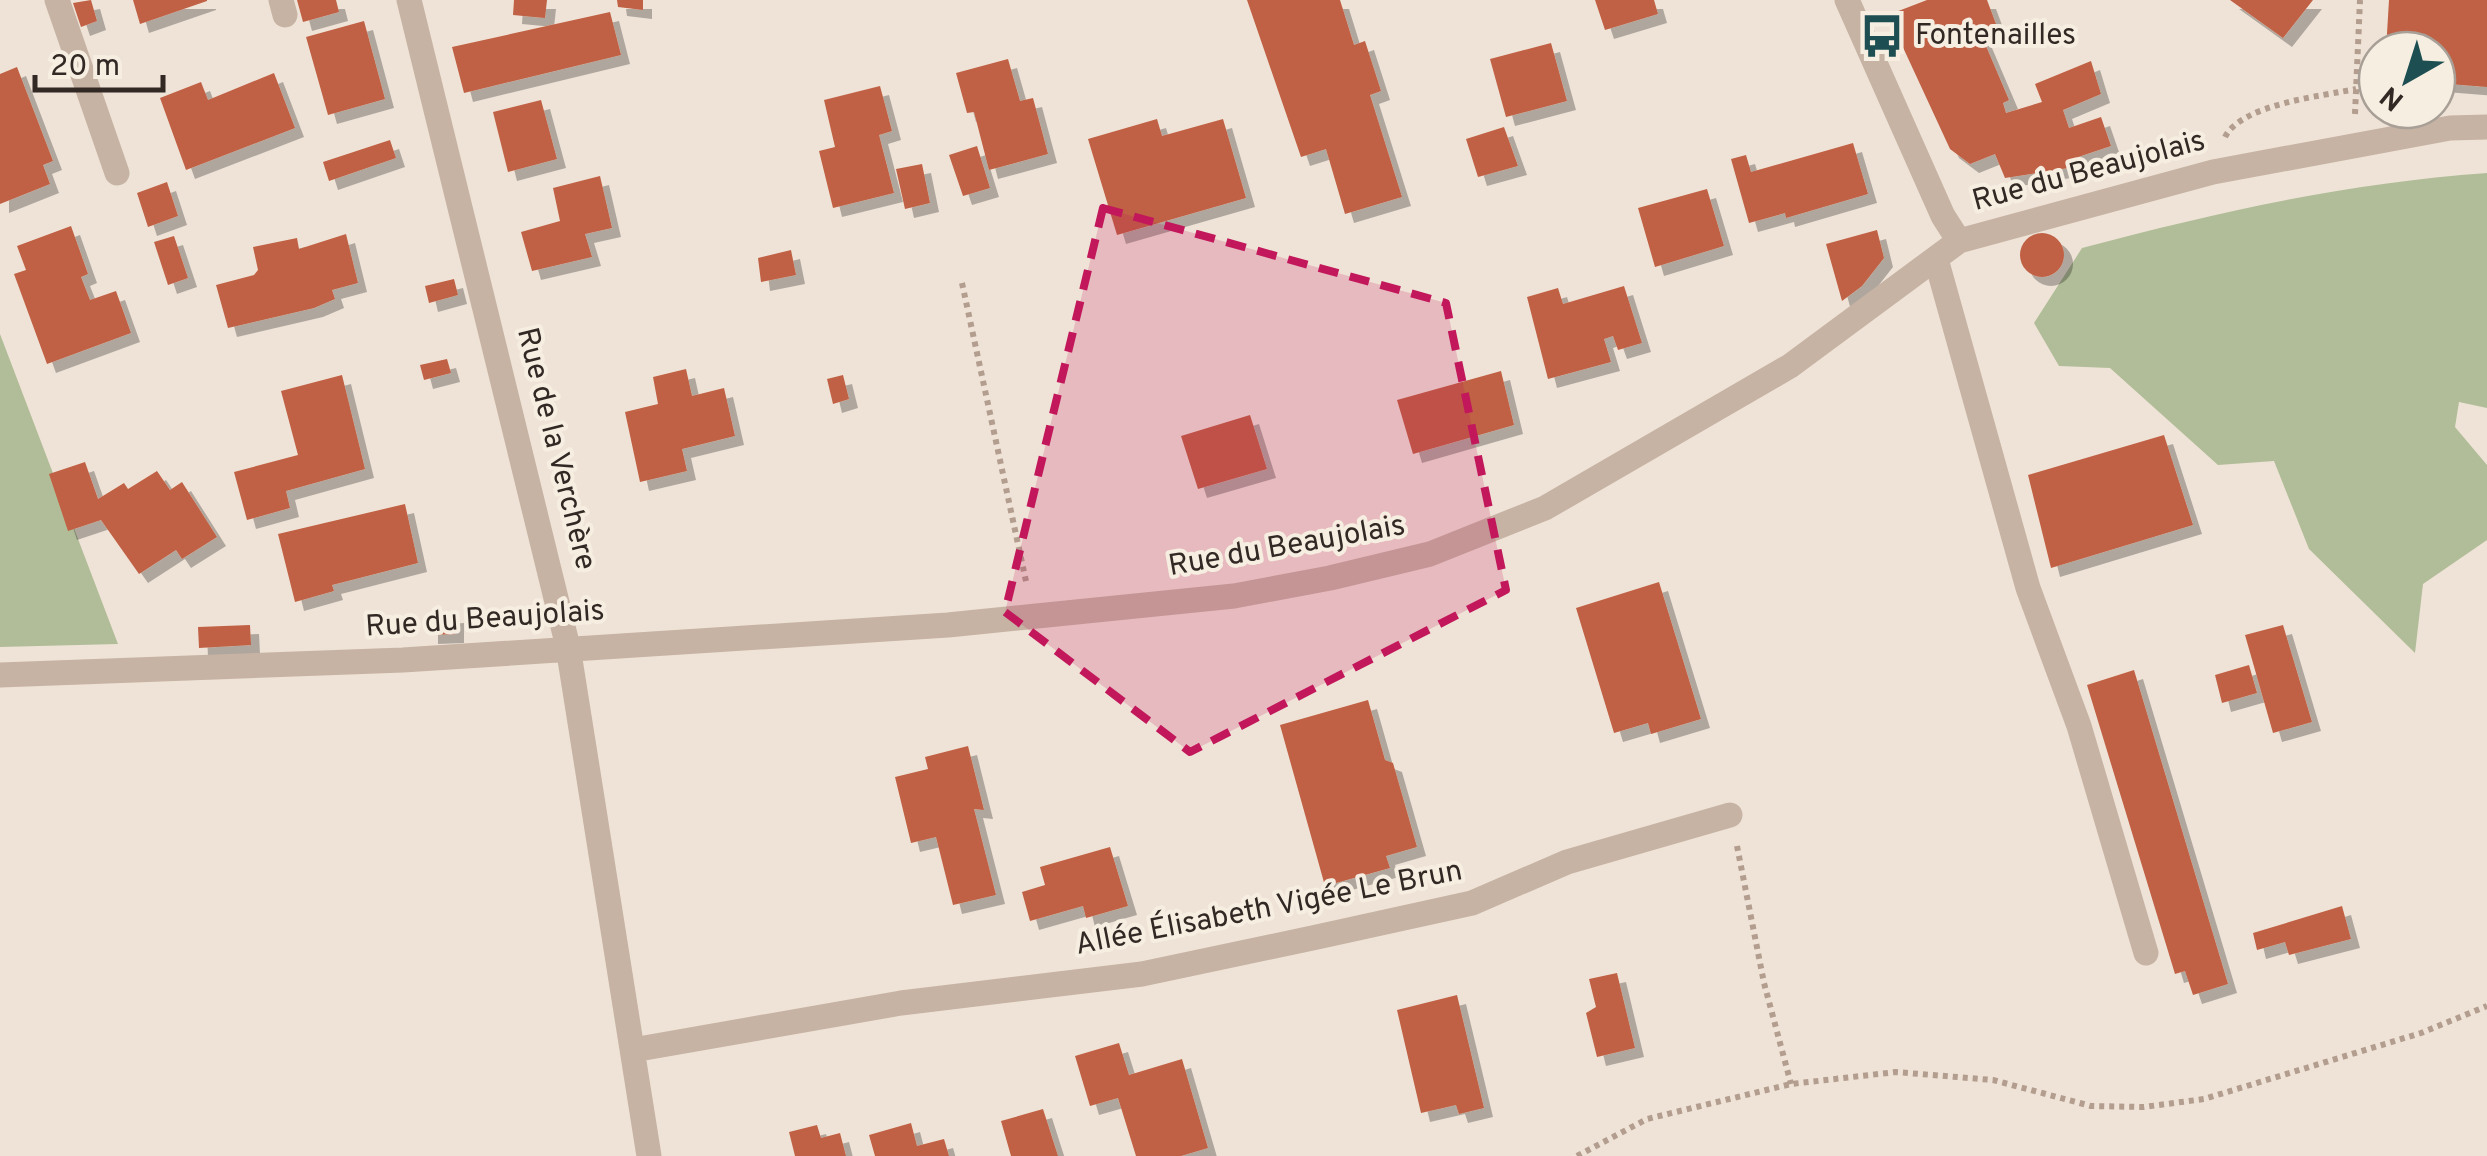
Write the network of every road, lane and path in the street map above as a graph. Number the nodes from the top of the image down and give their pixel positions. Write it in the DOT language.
graph roads {
  1 [pos="57,0"];
  2 [pos="409,0"];
  3 [pos="1847,0"];
  4 [pos="2360,0"];
  5 [pos="2356,89"];
  6 [pos="2487,127"];
  7 [pos="2354,145"];
  8 [pos="2213,172"];
  9 [pos="117,173"];
  10 [pos="1959,241"];
  11 [pos="1936,259"];
  12 [pos="962,282"];
  13 [pos="1033,616"];
  14 [pos="568,647"];
  15 [pos="0,675"];
  16 [pos="1730,815"];
  17 [pos="2146,952"];
  18 [pos="2487,1006"];
  19 [pos="633,1050"];
  20 [pos="1790,1084"];
  21 [pos="649,1156"];
  22 [pos="1577,1156"];
  1 -- 9 [label="street"];
  2 -- 14 [label="street, Rue de la Verchère"];
  3 -- 10 [label="street"];
  4 -- 5 [label="path"];
  5 -- 7 [label="path"];
  5 -- 8 [label="path"];
  6 -- 7 [label="street, Rue du Beaujolais"];
  7 -- 8 [label="street, Rue du Beaujolais"];
  8 -- 10 [label="street, Rue du Beaujolais"];
  10 -- 11 [label="street, Rue du Beaujolais"];
  11 -- 13 [label="street, Rue du Beaujolais"];
  11 -- 17 [label="street"];
  12 -- 13 [label="path"];
  13 -- 14 [label="street, Rue du Beaujolais"];
  14 -- 15 [label="street, Rue du Beaujolais"];
  14 -- 19 [label="street, Rue de la Verchère"];
  16 -- 19 [label="street, Allée Élisabeth Vigée Le Brun"];
  16 -- 20 [label="path"];
  18 -- 20 [label="path"];
  19 -- 21 [label="street, Rue de la Verchère"];
  20 -- 22 [label="path"];
}
